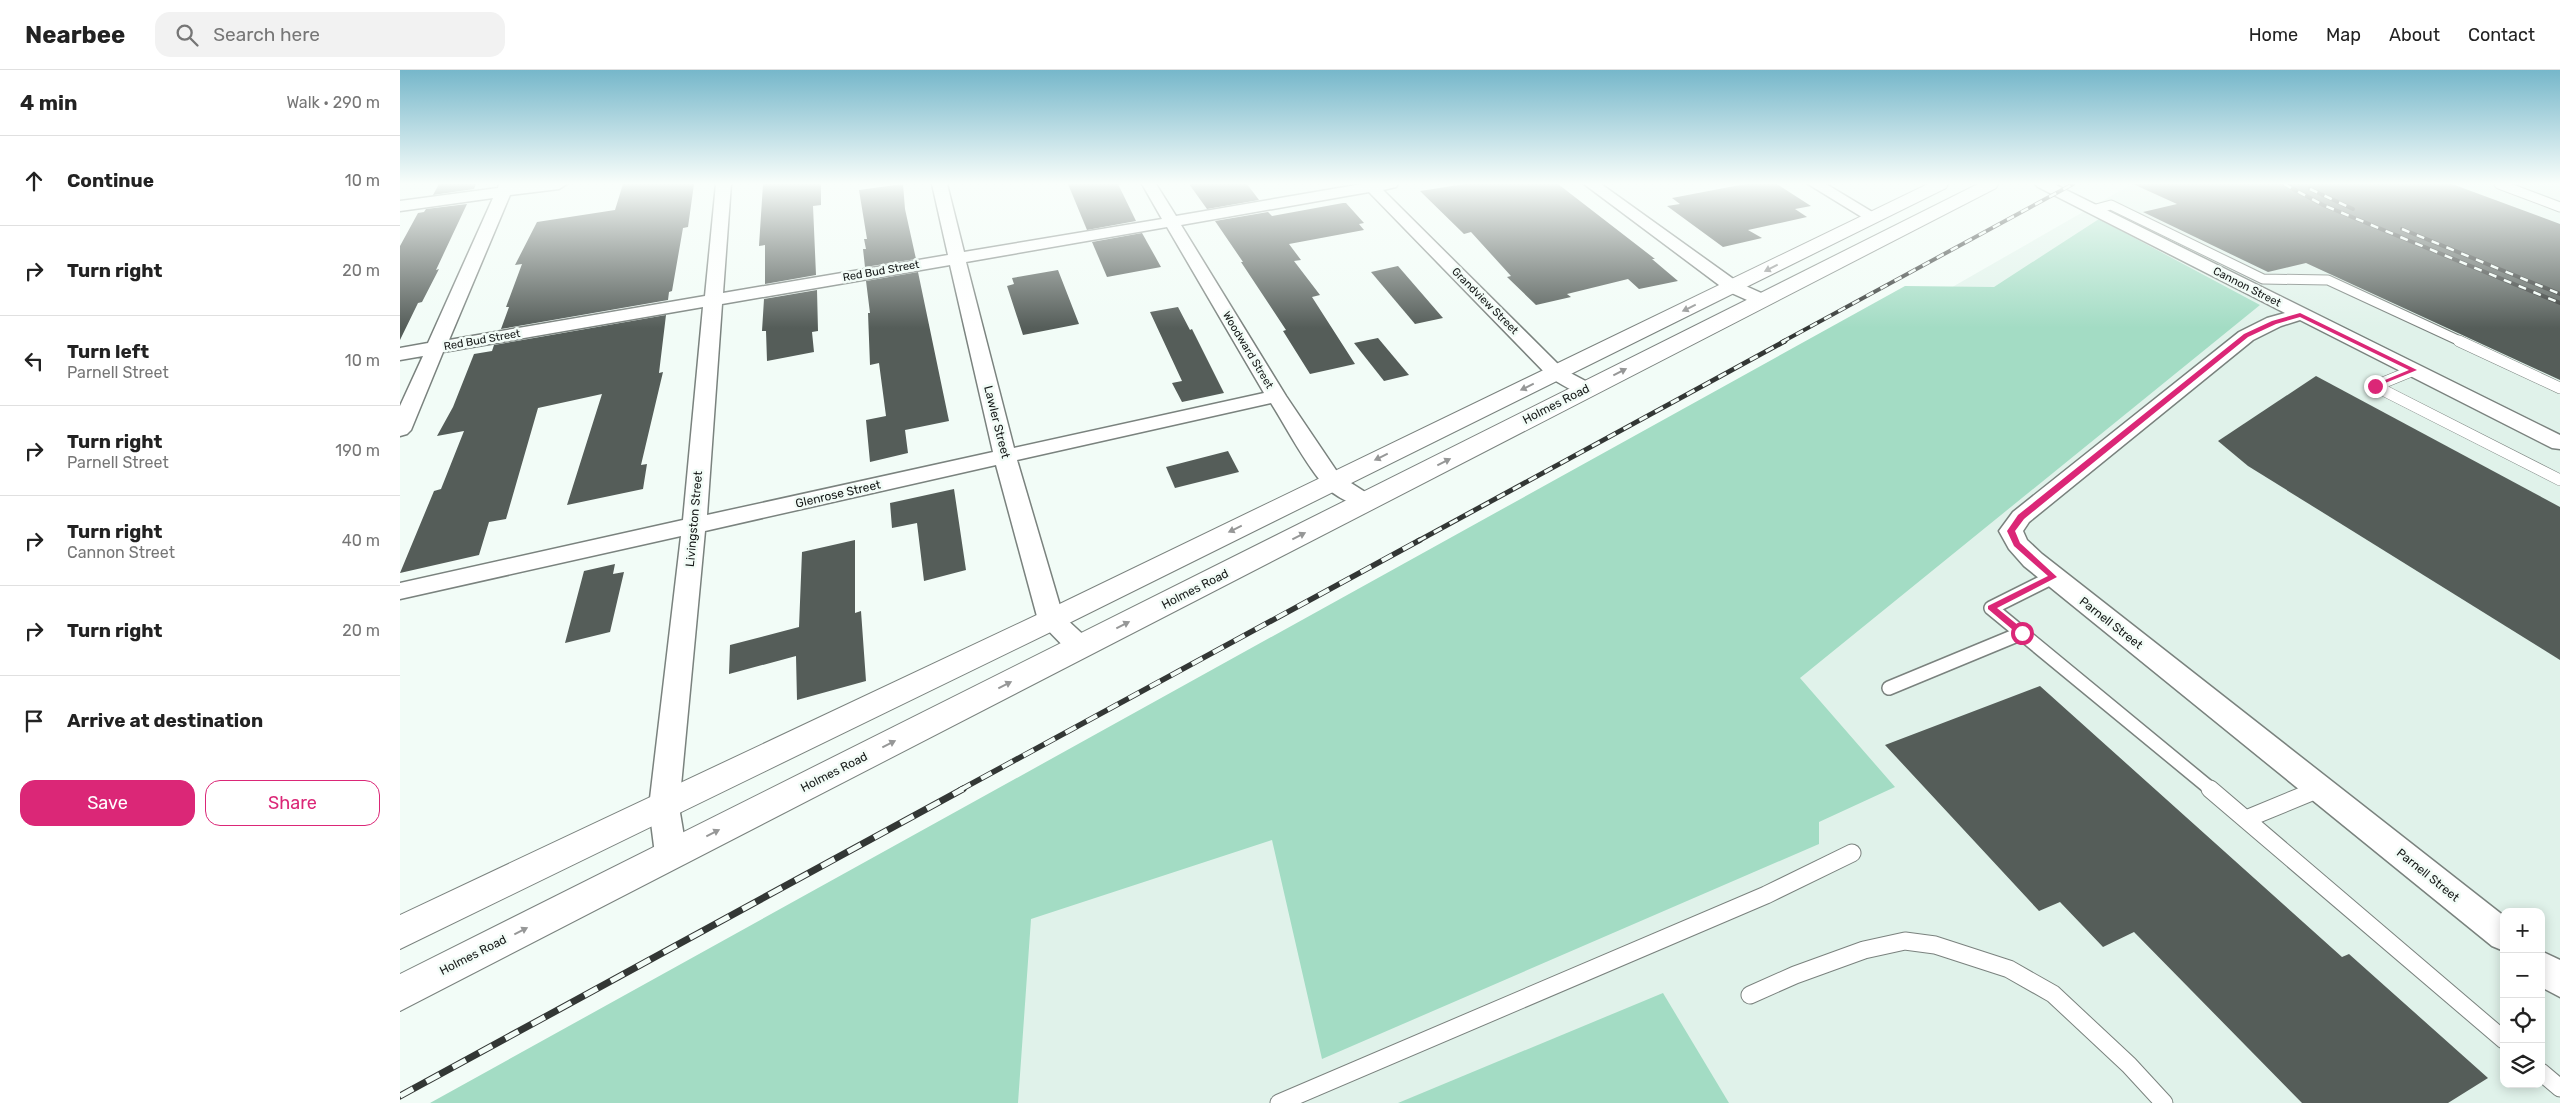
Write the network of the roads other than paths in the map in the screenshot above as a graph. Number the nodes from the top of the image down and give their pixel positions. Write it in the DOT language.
graph roads {
  1 [pos="487,232"];
  2 [pos="718,232"];
  3 [pos="950,232"];
  4 [pos="1106,232"];
  5 [pos="1178,232"];
  6 [pos="1417,232"];
  7 [pos="1658,232"];
  8 [pos="1839,232"];
  9 [pos="1895,232"];
  10 [pos="2140,232"];
  11 [pos="2166,232"];
  12 [pos="956,258"];
  13 [pos="1733,287"];
  14 [pos="712,300"];
  15 [pos="1762,300"];
  16 [pos="2300,314"];
  17 [pos="437,348"];
  18 [pos="400,354"];
  19 [pos="2414,370"];
  20 [pos="1556,373"];
  21 [pos="2560,388"];
  22 [pos="1586,389"];
  23 [pos="1276,396"];
  24 [pos="400,430"];
  25 [pos="2560,442"];
  26 [pos="1005,456"];
  27 [pos="2560,480"];
  28 [pos="1332,481"];
  29 [pos="1364,502"];
  30 [pos="694,526"];
  31 [pos="2053,577"];
  32 [pos="400,591"];
  33 [pos="1051,620"];
  34 [pos="2022,633"];
  35 [pos="1080,648"];
  36 [pos="1889,688"];
  37 [pos="2320,789"];
  38 [pos="664,807"];
  39 [pos="2246,819"];
  40 [pos="1852,853"];
  41 [pos="671,854"];
  42 [pos="400,933"];
  43 [pos="2500,933"];
  44 [pos="2545,969"];
  45 [pos="2560,980"];
  46 [pos="400,993"];
  47 [pos="1750,995"];
  48 [pos="2500,1037"];
  49 [pos="2545,1075"];
  50 [pos="2560,1088"];
  51 [pos="1279,1103"];
  52 [pos="2164,1103"];
  1 -- 17 [label="street"];
  2 -- 14 [label="street, Livingston Street"];
  3 -- 12 [label="street, Lawler Street"];
  4 -- 12 [label="street, Red Bud Street"];
  5 -- 23 [label="street, Woodward Street"];
  6 -- 20 [label="street, Grandview Street"];
  7 -- 13 [label="street"];
  8 -- 13 [label="main road, one-way"];
  9 -- 15 [label="main road, Holmes Road"];
  10 -- 16 [label="street, Cannon Street"];
  11 -- 21 [label="lane"];
  12 -- 14 [label="street, Red Bud Street"];
  12 -- 26 [label="street, Lawler Street"];
  13 -- 15 [label="street"];
  13 -- 20 [label="main road, one-way"];
  14 -- 17 [label="street, Red Bud Street"];
  14 -- 30 [label="street, Livingston Street"];
  22 -- 15 [label="main road, Holmes Road, one-way"];
  16 -- 19 [label="street, Cannon Street"];
  16 -- 31 [label="street, Parnell Street"];
  17 -- 18 [label="street, Red Bud Street"];
  17 -- 24 [label="street"];
  19 -- 25 [label="street, Cannon Street"];
  19 -- 27 [label="lane"];
  20 -- 22 [label="street, Grandview Street"];
  20 -- 28 [label="main road, one-way"];
  29 -- 22 [label="main road, Holmes Road, one-way"];
  23 -- 26 [label="street, Glenrose Street"];
  23 -- 28 [label="street, Woodward Street"];
  26 -- 30 [label="street, Glenrose Street"];
  26 -- 33 [label="street, Lawler Street"];
  28 -- 29 [label="street, Woodward Street"];
  28 -- 33 [label="main road, one-way"];
  35 -- 29 [label="main road, Holmes Road, one-way"];
  30 -- 32 [label="street, Glenrose Street"];
  30 -- 38 [label="street, Livingston Street"];
  31 -- 34 [label="lane"];
  31 -- 37 [label="street, Parnell Street"];
  33 -- 35 [label="street"];
  33 -- 38 [label="main road"];
  34 -- 36 [label="lane"];
  34 -- 39 [label="lane"];
  41 -- 35 [label="main road, Holmes Road, one-way"];
  37 -- 39 [label="lane"];
  37 -- 43 [label="street, Parnell Street"];
  38 -- 41 [label="street, Livingston Street"];
  38 -- 42 [label="main road"];
  39 -- 48 [label="lane"];
  40 -- 51 [label="lane"];
  46 -- 41 [label="main road, Holmes Road, one-way"];
  44 -- 45 [label="street"];
  47 -- 52 [label="lane"];
  49 -- 50 [label="lane"];
}
